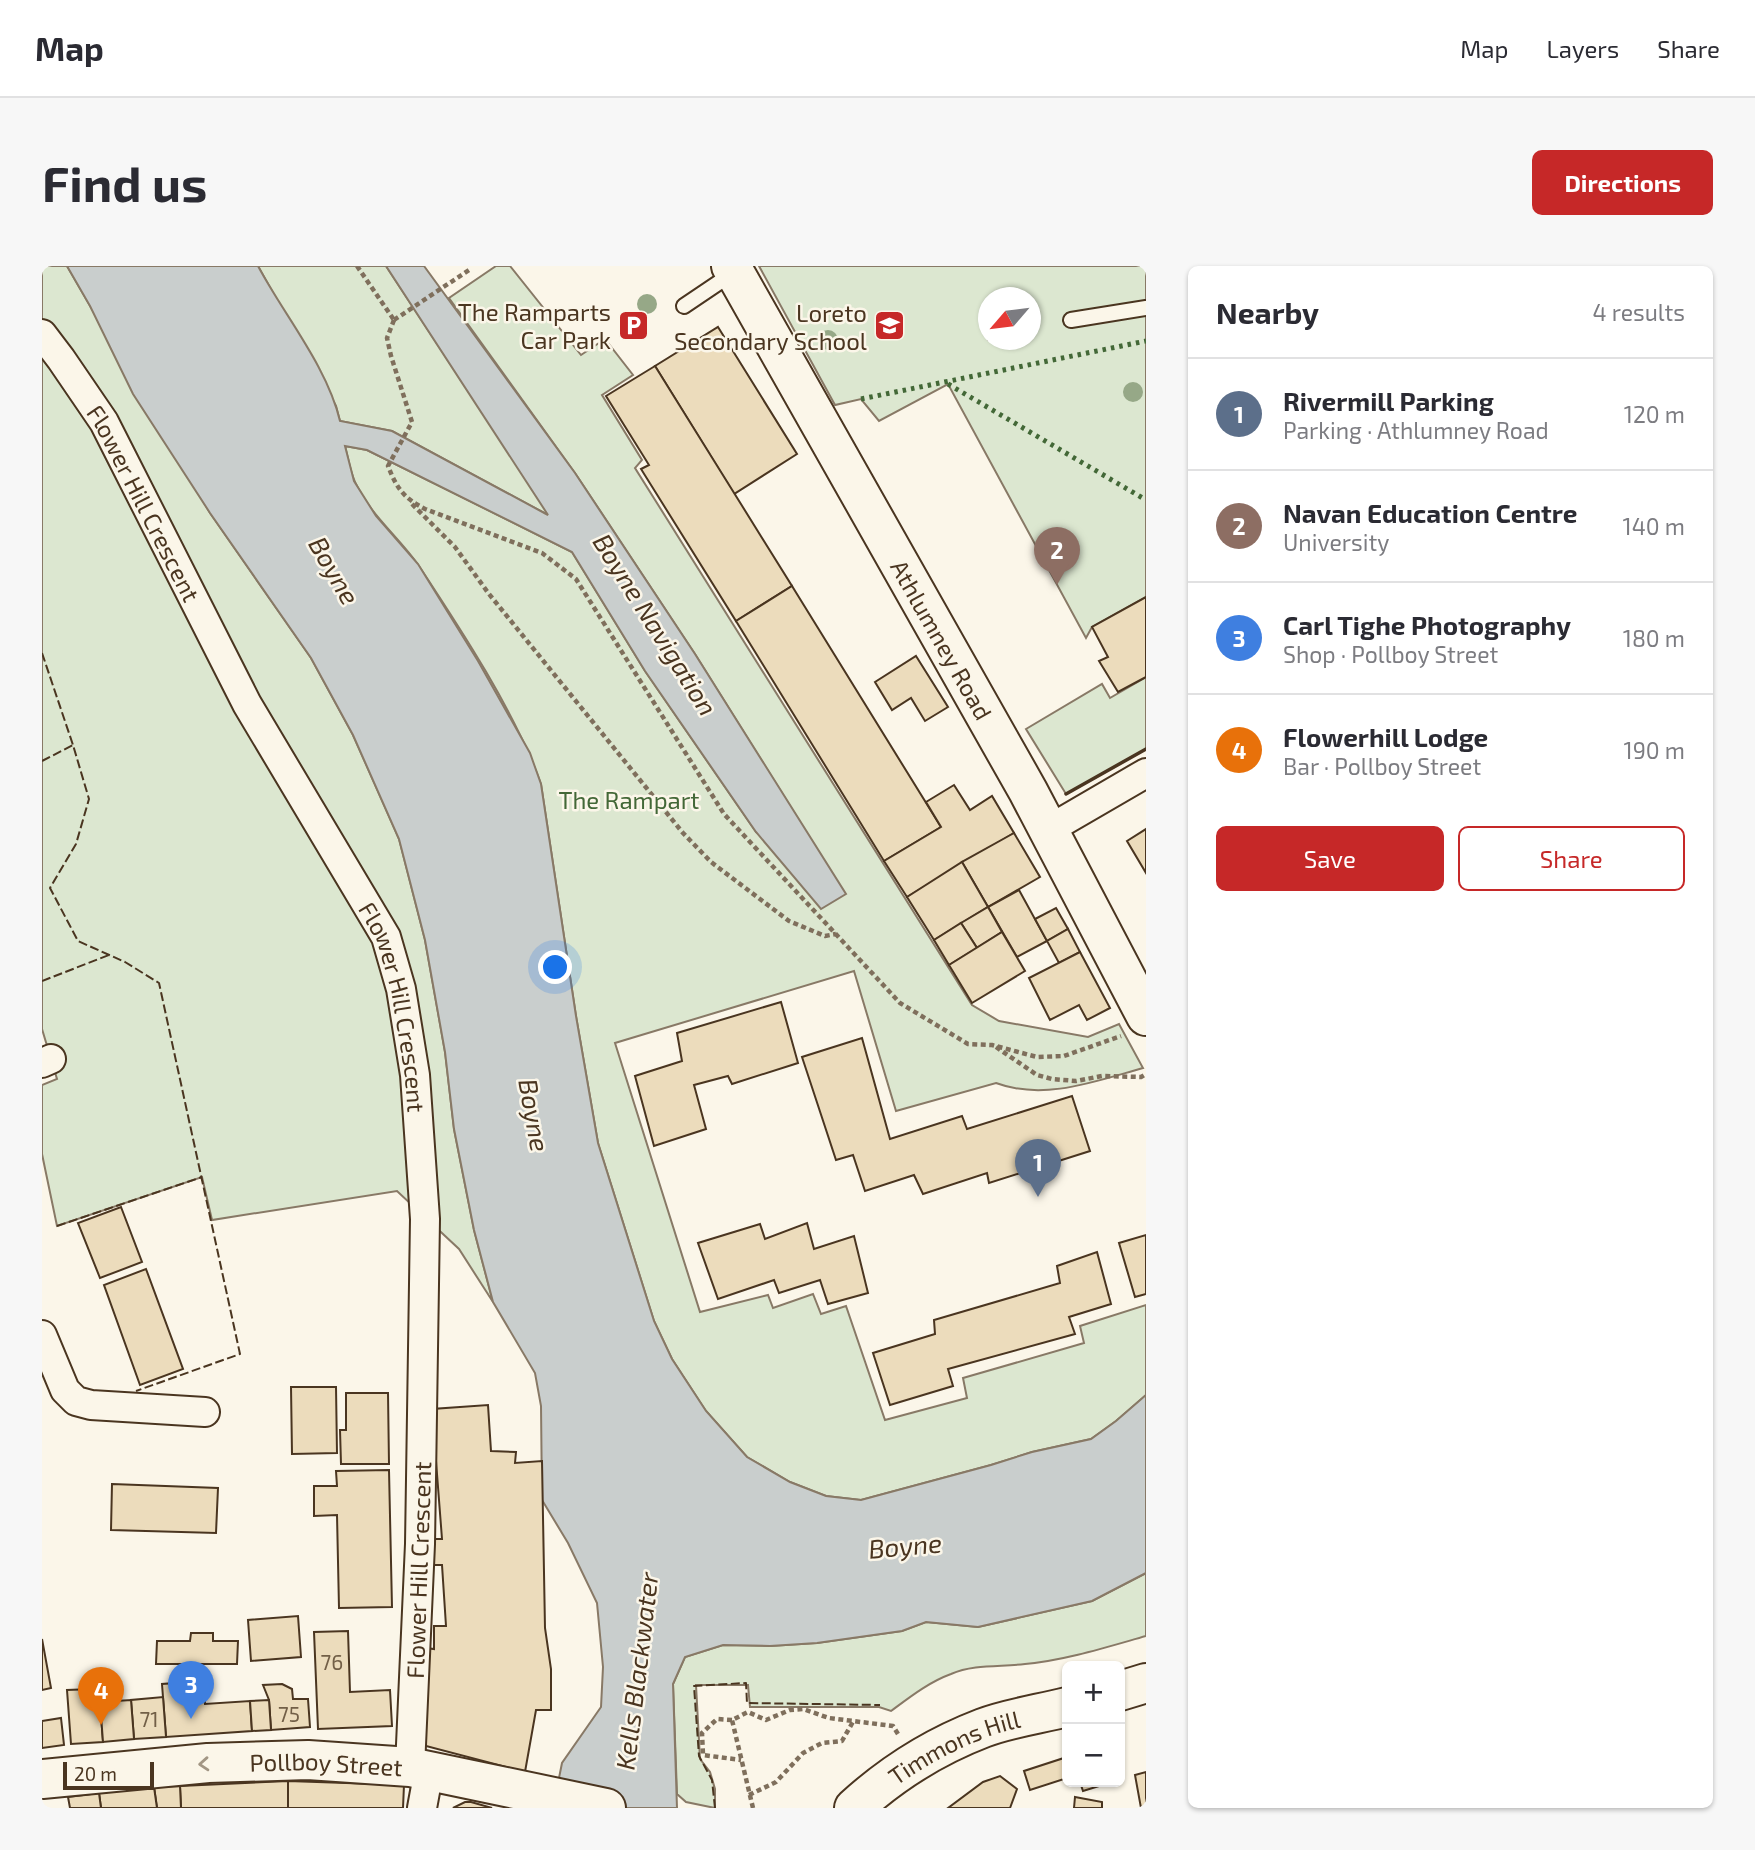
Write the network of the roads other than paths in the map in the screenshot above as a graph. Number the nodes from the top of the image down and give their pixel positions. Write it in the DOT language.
graph roads {
  1 [pos="732,269"];
  2 [pos="684,306"];
  3 [pos="1146,308"];
  4 [pos="1071,320"];
  5 [pos="42,334"];
  6 [pos="1146,774"];
  7 [pos="1048,830"];
  8 [pos="1146,1016"];
  9 [pos="42,1335"];
  10 [pos="205,1412"];
  11 [pos="1146,1683"];
  12 [pos="1125,1689"];
  13 [pos="1062,1708"];
  14 [pos="419,1769"];
  15 [pos="42,1779"];
  16 [pos="422,1808"];
  17 [pos="606,1808"];
  18 [pos="854,1808"];
  1 -- 2 [label="lane"];
  1 -- 7 [label="main road, Athlumney Road"];
  3 -- 4 [label="lane"];
  5 -- 14 [label="street, Flower Hill Crescent"];
  6 -- 7 [label="street"];
  7 -- 8 [label="main road, Athlumney Road"];
  9 -- 10 [label="street"];
  11 -- 12 [label="main road"];
  13 -- 18 [label="main road, Timmons Hill"];
  14 -- 15 [label="main road, Pollboy Street, one-way"];
  14 -- 16 [label="street, Flower Hill Crescent"];
  14 -- 17 [label="main road, Pollboy Street"];
}
